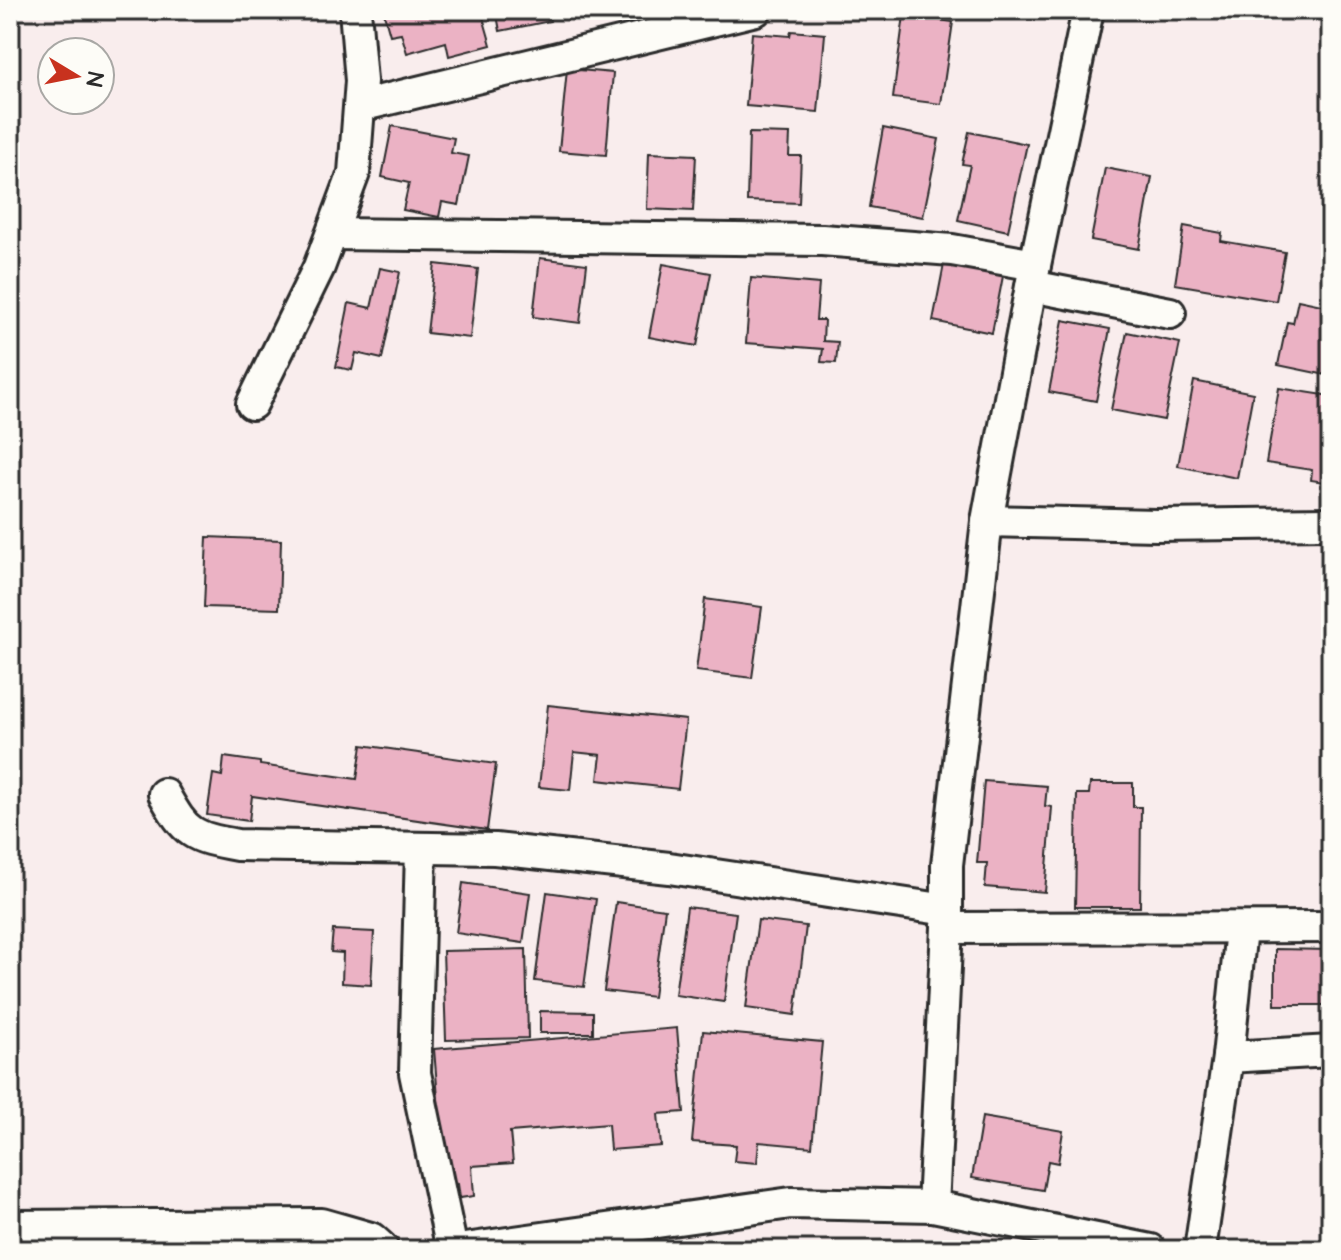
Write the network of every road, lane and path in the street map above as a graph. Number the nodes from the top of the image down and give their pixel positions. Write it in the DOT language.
graph roads {
  1 [pos="355,10"];
  2 [pos="756,10"];
  3 [pos="1088,10"];
  4 [pos="360,106"];
  5 [pos="332,234"];
  6 [pos="1033,275"];
  7 [pos="1170,313"];
  8 [pos="252,404"];
  9 [pos="987,521"];
  10 [pos="1331,523"];
  11 [pos="164,794"];
  12 [pos="421,849"];
  13 [pos="947,919"];
  14 [pos="1331,927"];
  15 [pos="1241,929"];
  16 [pos="1331,1051"];
  17 [pos="1228,1057"];
  18 [pos="933,1206"];
  19 [pos="10,1229"];
  20 [pos="380,1250"];
  21 [pos="452,1250"];
  22 [pos="458,1250"];
  23 [pos="1151,1250"];
  24 [pos="1200,1250"];
  1 -- 4 [label="street"];
  2 -- 4 [label="street"];
  3 -- 6 [label="street"];
  4 -- 5 [label="street"];
  5 -- 6 [label="street"];
  5 -- 8 [label="street"];
  6 -- 7 [label="street"];
  6 -- 9 [label="street"];
  9 -- 10 [label="street"];
  9 -- 13 [label="street"];
  11 -- 12 [label="street"];
  12 -- 13 [label="street"];
  12 -- 21 [label="street"];
  13 -- 15 [label="street"];
  13 -- 18 [label="street"];
  14 -- 15 [label="street"];
  15 -- 17 [label="street"];
  16 -- 17 [label="street"];
  17 -- 24 [label="street"];
  18 -- 22 [label="street"];
  18 -- 23 [label="street"];
  19 -- 20 [label="street"];
}
